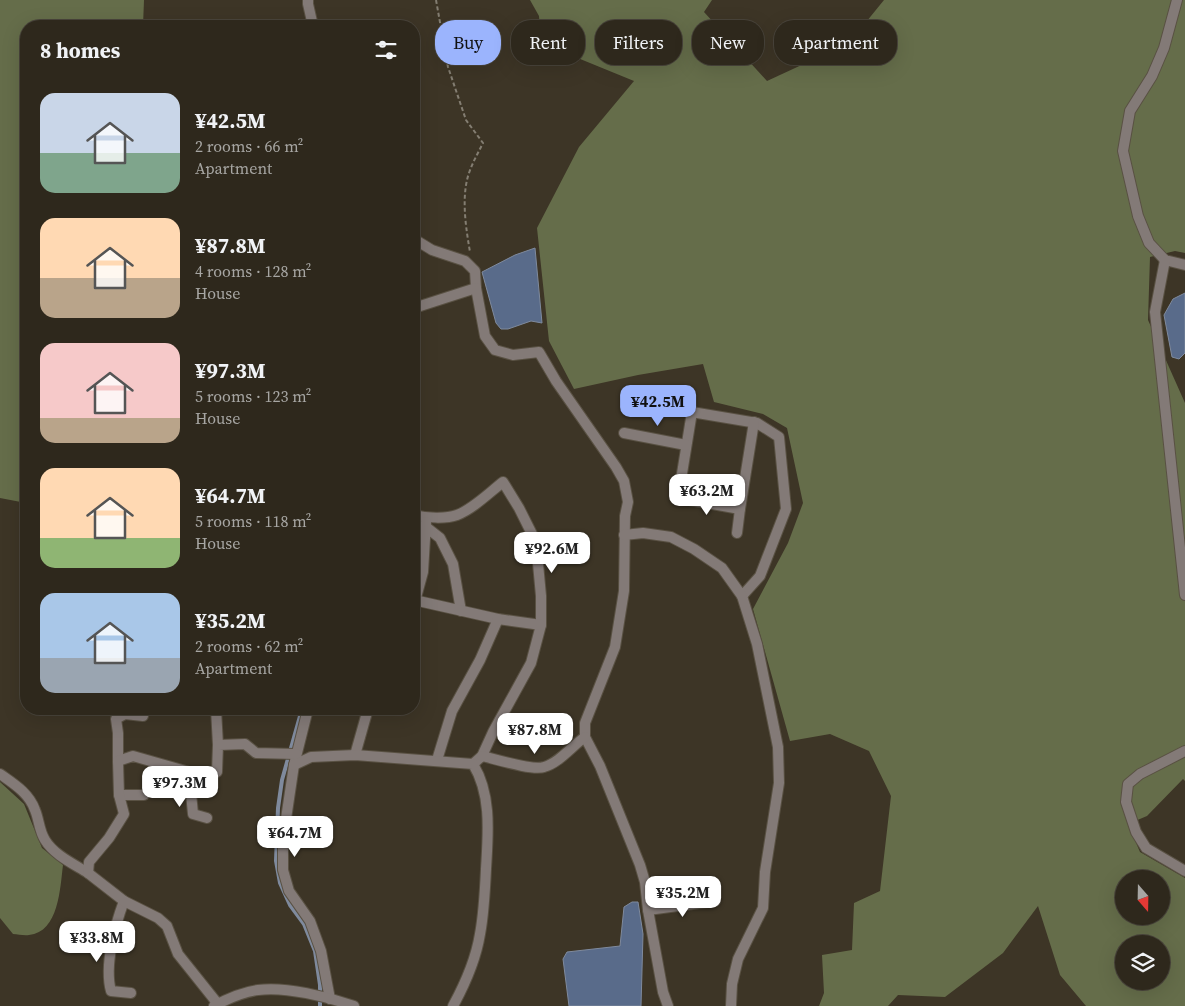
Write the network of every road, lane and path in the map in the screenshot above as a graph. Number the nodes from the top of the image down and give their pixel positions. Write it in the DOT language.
graph roads {
  1 [pos="308,0"];
  2 [pos="436,0"];
  3 [pos="1177,0"];
  4 [pos="312,20"];
  5 [pos="420,243"];
  6 [pos="1165,260"];
  7 [pos="1185,265"];
  8 [pos="473,269"];
  9 [pos="476,288"];
  10 [pos="420,306"];
  11 [pos="650,405"];
  12 [pos="692,412"];
  13 [pos="754,422"];
  14 [pos="624,433"];
  15 [pos="686,445"];
  16 [pos="740,509"];
  17 [pos="420,519"];
  18 [pos="426,523"];
  19 [pos="737,533"];
  20 [pos="624,535"];
  21 [pos="420,582"];
  22 [pos="1185,595"];
  23 [pos="742,596"];
  24 [pos="420,603"];
  25 [pos="461,611"];
  26 [pos="498,618"];
  27 [pos="541,625"];
  28 [pos="123,715"];
  29 [pos="134,715"];
  30 [pos="216,715"];
  31 [pos="306,715"];
  32 [pos="366,715"];
  33 [pos="144,716"];
  34 [pos="585,737"];
  35 [pos="218,745"];
  36 [pos="1185,751"];
  37 [pos="355,755"];
  38 [pos="482,756"];
  39 [pos="295,759"];
  40 [pos="437,760"];
  41 [pos="118,761"];
  42 [pos="473,764"];
  43 [pos="189,772"];
  44 [pos="0,774"];
  45 [pos="119,794"];
  46 [pos="144,795"];
  47 [pos="207,818"];
  48 [pos="1185,871"];
  49 [pos="88,873"];
  50 [pos="124,901"];
  51 [pos="715,901"];
  52 [pos="648,910"];
  53 [pos="131,993"];
  54 [pos="330,999"];
  55 [pos="216,1005"];
  56 [pos="354,1006"];
  57 [pos="453,1006"];
  58 [pos="668,1006"];
  59 [pos="731,1006"];
  1 -- 4 [label="street"];
  2 -- 8 [label="path"];
  3 -- 6 [label="street"];
  5 -- 8 [label="street"];
  6 -- 7 [label="street"];
  6 -- 22 [label="street"];
  8 -- 9 [label="street"];
  9 -- 10 [label="street"];
  9 -- 20 [label="street"];
  11 -- 12 [label="street"];
  12 -- 13 [label="street"];
  12 -- 15 [label="street"];
  13 -- 16 [label="street"];
  13 -- 23 [label="street"];
  14 -- 15 [label="street"];
  15 -- 16 [label="street"];
  16 -- 19 [label="street"];
  17 -- 18 [label="street"];
  18 -- 21 [label="street"];
  18 -- 25 [label="street"];
  18 -- 27 [label="street"];
  20 -- 23 [label="street"];
  20 -- 34 [label="street"];
  23 -- 59 [label="street"];
  24 -- 25 [label="street"];
  25 -- 26 [label="street"];
  26 -- 27 [label="street"];
  26 -- 40 [label="street"];
  27 -- 38 [label="street"];
  28 -- 41 [label="street"];
  29 -- 33 [label="street"];
  30 -- 35 [label="street"];
  31 -- 39 [label="street"];
  32 -- 37 [label="street"];
  34 -- 38 [label="street"];
  34 -- 52 [label="street"];
  35 -- 39 [label="street"];
  35 -- 43 [label="street"];
  36 -- 48 [label="street"];
  37 -- 39 [label="street"];
  37 -- 40 [label="street"];
  38 -- 42 [label="street"];
  39 -- 54 [label="street"];
  40 -- 42 [label="street"];
  41 -- 43 [label="street"];
  41 -- 45 [label="street"];
  42 -- 57 [label="street"];
  43 -- 47 [label="street"];
  44 -- 49 [label="street"];
  45 -- 46 [label="street"];
  45 -- 49 [label="street"];
  49 -- 50 [label="street"];
  50 -- 53 [label="street"];
  50 -- 55 [label="street"];
  51 -- 52 [label="street"];
  52 -- 58 [label="street"];
  54 -- 55 [label="street"];
  54 -- 56 [label="street"];
}
